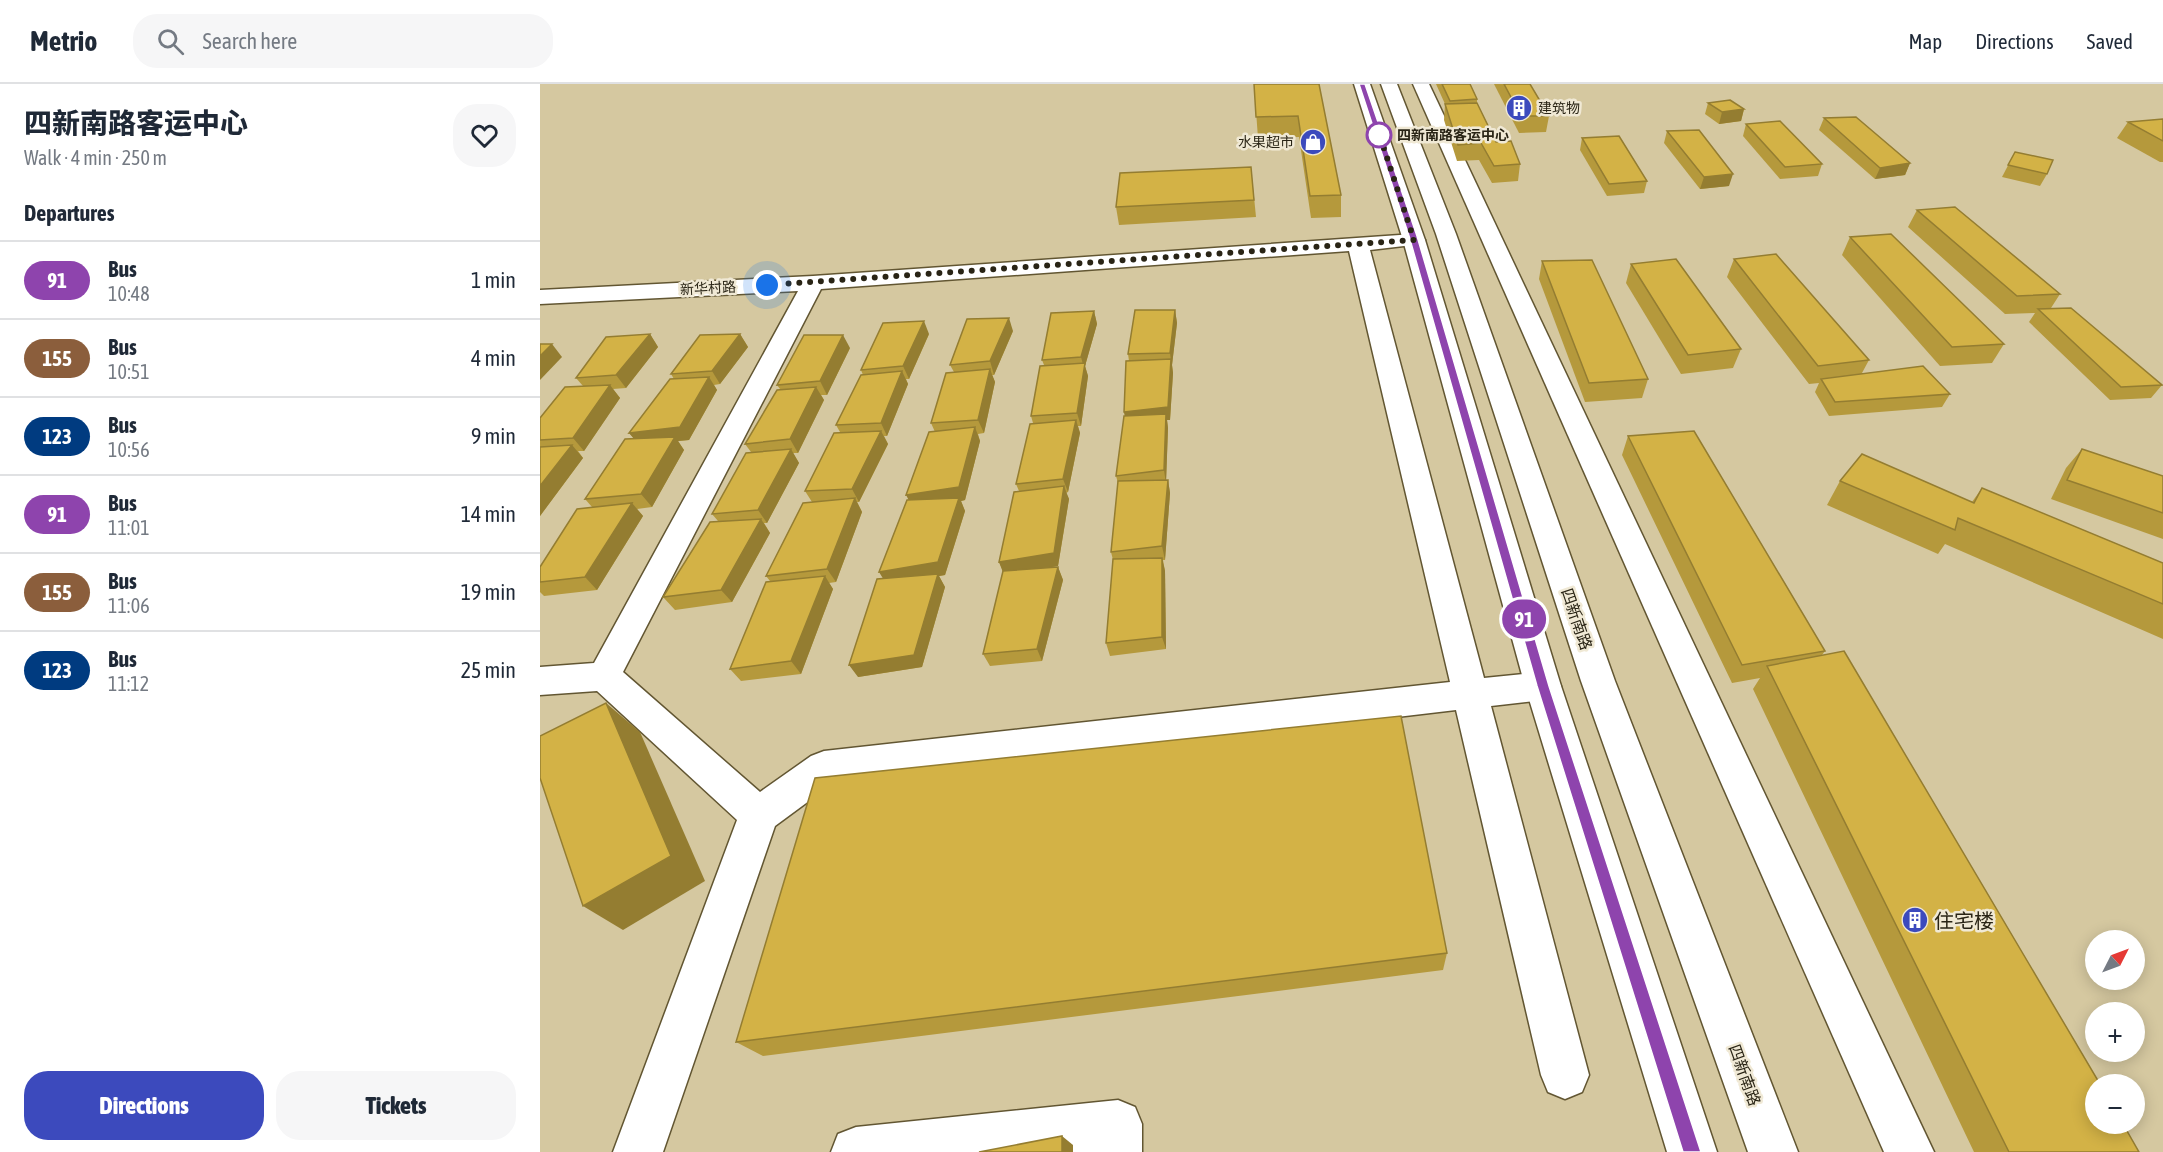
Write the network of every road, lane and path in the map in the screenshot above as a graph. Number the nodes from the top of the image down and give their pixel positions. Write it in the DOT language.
graph roads {
  1 [pos="1362,84"];
  2 [pos="1389,84"];
  3 [pos="1421,84"];
  4 [pos="1414,240"];
  5 [pos="1358,244"];
  6 [pos="813,283"];
  7 [pos="540,297"];
  8 [pos="604,676"];
  9 [pos="540,681"];
  10 [pos="1543,686"];
  11 [pos="1471,694"];
  12 [pos="759,815"];
  13 [pos="1565,1075"];
  14 [pos="638,1152"];
  15 [pos="856,1152"];
  16 [pos="1117,1152"];
  17 [pos="1692,1152"];
  18 [pos="1773,1152"];
  19 [pos="1910,1152"];
  1 -- 4 [label="street"];
  2 -- 18 [label="street, 四新南路"];
  3 -- 19 [label="street"];
  4 -- 5 [label="street, 新华村路"];
  4 -- 10 [label="street"];
  5 -- 6 [label="street, 新华村路"];
  5 -- 11 [label="street"];
  6 -- 7 [label="street, 新华村路"];
  6 -- 8 [label="street"];
  8 -- 9 [label="street"];
  8 -- 12 [label="street"];
  10 -- 11 [label="street"];
  10 -- 17 [label="street"];
  11 -- 12 [label="street"];
  11 -- 13 [label="street"];
  12 -- 14 [label="street"];
  15 -- 16 [label="street"];
}
